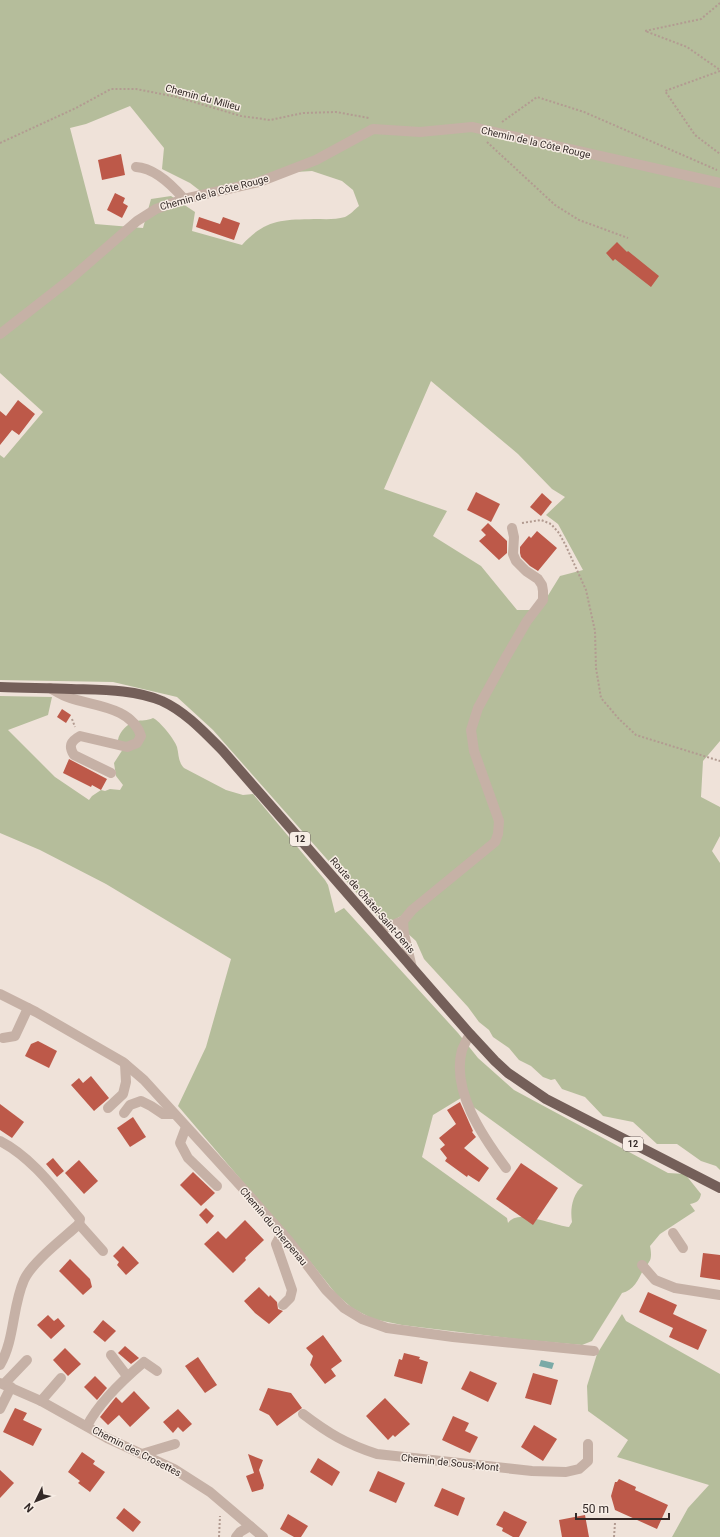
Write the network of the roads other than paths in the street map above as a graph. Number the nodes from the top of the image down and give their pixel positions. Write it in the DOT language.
graph roads {
  1 [pos="136,167"];
  2 [pos="720,183"];
  3 [pos="184,199"];
  4 [pos="0,334"];
  5 [pos="512,528"];
  6 [pos="0,687"];
  7 [pos="50,688"];
  8 [pos="111,773"];
  9 [pos="403,921"];
  10 [pos="380,930"];
  11 [pos="412,968"];
  12 [pos="0,994"];
  13 [pos="28,1008"];
  14 [pos="470,1034"];
  15 [pos="4,1038"];
  16 [pos="125,1064"];
  17 [pos="108,1108"];
  18 [pos="124,1113"];
  19 [pos="174,1114"];
  20 [pos="186,1127"];
  21 [pos="0,1141"];
  22 [pos="506,1168"];
  23 [pos="217,1186"];
  24 [pos="720,1188"];
  25 [pos="80,1224"];
  26 [pos="282,1233"];
  27 [pos="673,1233"];
  28 [pos="683,1248"];
  29 [pos="103,1251"];
  30 [pos="642,1265"];
  31 [pos="720,1295"];
  32 [pos="283,1305"];
  33 [pos="594,1350"];
  34 [pos="111,1355"];
  35 [pos="27,1360"];
  36 [pos="0,1365"];
  37 [pos="157,1371"];
  38 [pos="127,1376"];
  39 [pos="61,1378"];
  40 [pos="5,1384"];
  41 [pos="41,1401"];
  42 [pos="2,1411"];
  43 [pos="303,1414"];
  44 [pos="87,1426"];
  45 [pos="175,1444"];
  46 [pos="588,1444"];
  47 [pos="142,1454"];
  48 [pos="250,1526"];
  49 [pos="236,1537"];
  50 [pos="263,1537"];
  1 -- 3 [label="street"];
  2 -- 3 [label="street, Chemin de la Côte Rouge"];
  3 -- 4 [label="street, Chemin de la Côte Rouge"];
  5 -- 9 [label="street"];
  6 -- 7 [label="main road, Route de Châtel-Saint-Denis / 12"];
  7 -- 8 [label="street"];
  7 -- 10 [label="main road, Route de Châtel-Saint-Denis / 12"];
  9 -- 10 [label="street"];
  9 -- 11 [label="street"];
  10 -- 11 [label="main road, Route de Châtel-Saint-Denis / 12"];
  11 -- 14 [label="main road, Route de Châtel-Saint-Denis / 12"];
  12 -- 13 [label="street, Chemin du Cherpenau"];
  13 -- 15 [label="street"];
  13 -- 16 [label="street, Chemin du Cherpenau"];
  14 -- 22 [label="street"];
  14 -- 24 [label="main road, Route de Châtel-Saint-Denis / 12"];
  16 -- 17 [label="street"];
  16 -- 19 [label="street, Chemin du Cherpenau"];
  18 -- 19 [label="street"];
  19 -- 20 [label="street, Chemin du Cherpenau"];
  20 -- 23 [label="street"];
  20 -- 26 [label="street, Chemin du Cherpenau"];
  21 -- 25 [label="street"];
  25 -- 29 [label="street"];
  25 -- 36 [label="street"];
  26 -- 32 [label="street"];
  26 -- 33 [label="street, Chemin du Cherpenau"];
  27 -- 28 [label="street"];
  30 -- 31 [label="street"];
  34 -- 38 [label="street"];
  35 -- 40 [label="street"];
  37 -- 38 [label="street"];
  38 -- 44 [label="street"];
  39 -- 41 [label="street"];
  40 -- 41 [label="street, Chemin des Crosettes"];
  40 -- 42 [label="street"];
  41 -- 44 [label="street, Chemin des Crosettes"];
  43 -- 46 [label="street, Chemin de Sous-Mont"];
  44 -- 47 [label="street, Chemin des Crosettes"];
  45 -- 47 [label="street"];
  47 -- 48 [label="street, Chemin des Crosettes"];
  48 -- 49 [label="street"];
  48 -- 50 [label="street, Chemin des Crosettes"];
}
